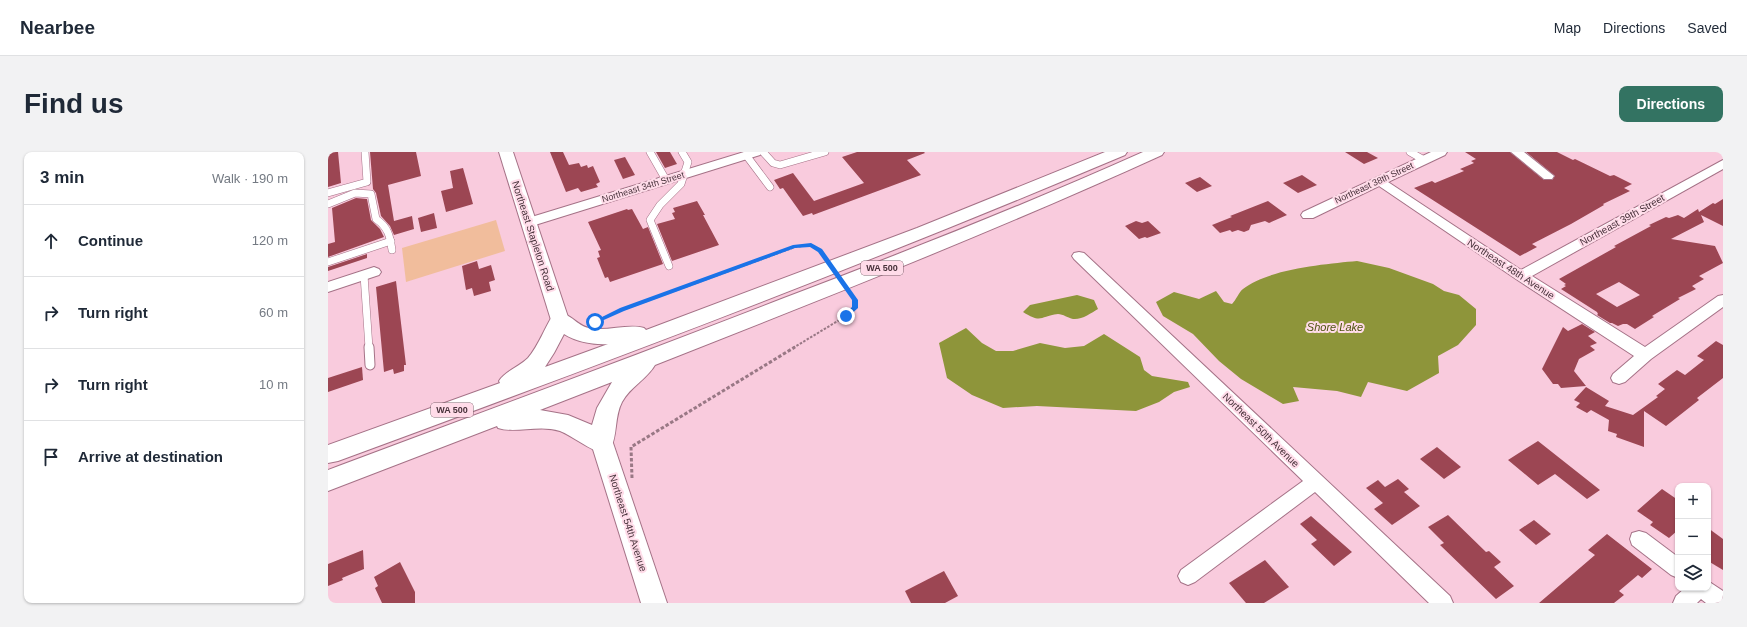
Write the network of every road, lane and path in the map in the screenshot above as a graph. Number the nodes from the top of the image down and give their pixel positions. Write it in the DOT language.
graph roads {
  1 [pos="365,152"];
  2 [pos="506,152"];
  3 [pos="650,152"];
  4 [pos="682,152"];
  5 [pos="763,152"];
  6 [pos="825,152"];
  7 [pos="1119,152"];
  8 [pos="1156,152"];
  9 [pos="1410,152"];
  10 [pos="1441,152"];
  11 [pos="1517,152"];
  12 [pos="751,154"];
  13 [pos="1424,160"];
  14 [pos="1723,164"];
  15 [pos="685,174"];
  16 [pos="1548,176"];
  17 [pos="666,180"];
  18 [pos="1379,181"];
  19 [pos="770,187"];
  20 [pos="328,193"];
  21 [pos="328,204"];
  22 [pos="1308,215"];
  23 [pos="530,222"];
  24 [pos="391,240"];
  25 [pos="392,250"];
  26 [pos="1079,256"];
  27 [pos="328,262"];
  28 [pos="670,266"];
  29 [pos="369,274"];
  30 [pos="1521,276"];
  31 [pos="790,283"];
  32 [pos="328,286"];
  33 [pos="1723,300"];
  34 [pos="560,320"];
  35 [pos="595,322"];
  36 [pos="661,354"];
  37 [pos="1645,355"];
  38 [pos="370,365"];
  39 [pos="1618,378"];
  40 [pos="602,443"];
  41 [pos="329,454"];
  42 [pos="632,464"];
  43 [pos="334,479"];
  44 [pos="1315,482"];
  45 [pos="1639,539"];
  46 [pos="1675,567"];
  47 [pos="1188,576"];
  48 [pos="1697,591"];
  49 [pos="1707,591"];
  50 [pos="654,603"];
  51 [pos="1443,603"];
  52 [pos="1684,603"];
  53 [pos="1722,603"];
  1 -- 20 [label="lane"];
  2 -- 23 [label="street, Northeast Stapleton Road"];
  3 -- 17 [label="lane"];
  4 -- 15 [label="lane"];
  5 -- 6 [label="lane"];
  7 -- 31 [label="highway, WA 500"];
  8 -- 36 [label="highway, WA 500"];
  9 -- 13 [label="lane"];
  10 -- 13 [label="street, Northeast 38th Street"];
  11 -- 16 [label="street"];
  12 -- 15 [label="street, Northeast 34th Street"];
  12 -- 19 [label="lane"];
  13 -- 18 [label="street, Northeast 38th Street"];
  14 -- 30 [label="street, Northeast 39th Street"];
  15 -- 17 [label="street, Northeast 34th Street"];
  15 -- 28 [label="lane"];
  17 -- 23 [label="street, Northeast 34th Street"];
  18 -- 22 [label="street, Northeast 38th Street"];
  18 -- 30 [label="street, Northeast 48th Avenue"];
  21 -- 24 [label="lane"];
  23 -- 34 [label="street, Northeast Stapleton Road"];
  24 -- 25 [label="lane"];
  24 -- 27 [label="lane"];
  26 -- 44 [label="street, Northeast 50th Avenue"];
  29 -- 32 [label="street"];
  29 -- 38 [label="lane"];
  30 -- 37 [label="street, Northeast 48th Avenue"];
  31 -- 34 [label="highway"];
  31 -- 41 [label="highway, WA 500"];
  33 -- 37 [label="street"];
  34 -- 41 [label="highway"];
  35 -- 42 [label="path, bridge"];
  36 -- 40 [label="highway"];
  36 -- 43 [label="highway, WA 500"];
  37 -- 39 [label="street"];
  40 -- 43 [label="highway"];
  40 -- 50 [label="street, Northeast 54th Avenue"];
  44 -- 47 [label="street"];
  44 -- 51 [label="street, Northeast 50th Avenue"];
  45 -- 46 [label="street"];
  48 -- 52 [label="street"];
  49 -- 53 [label="street"];
}
